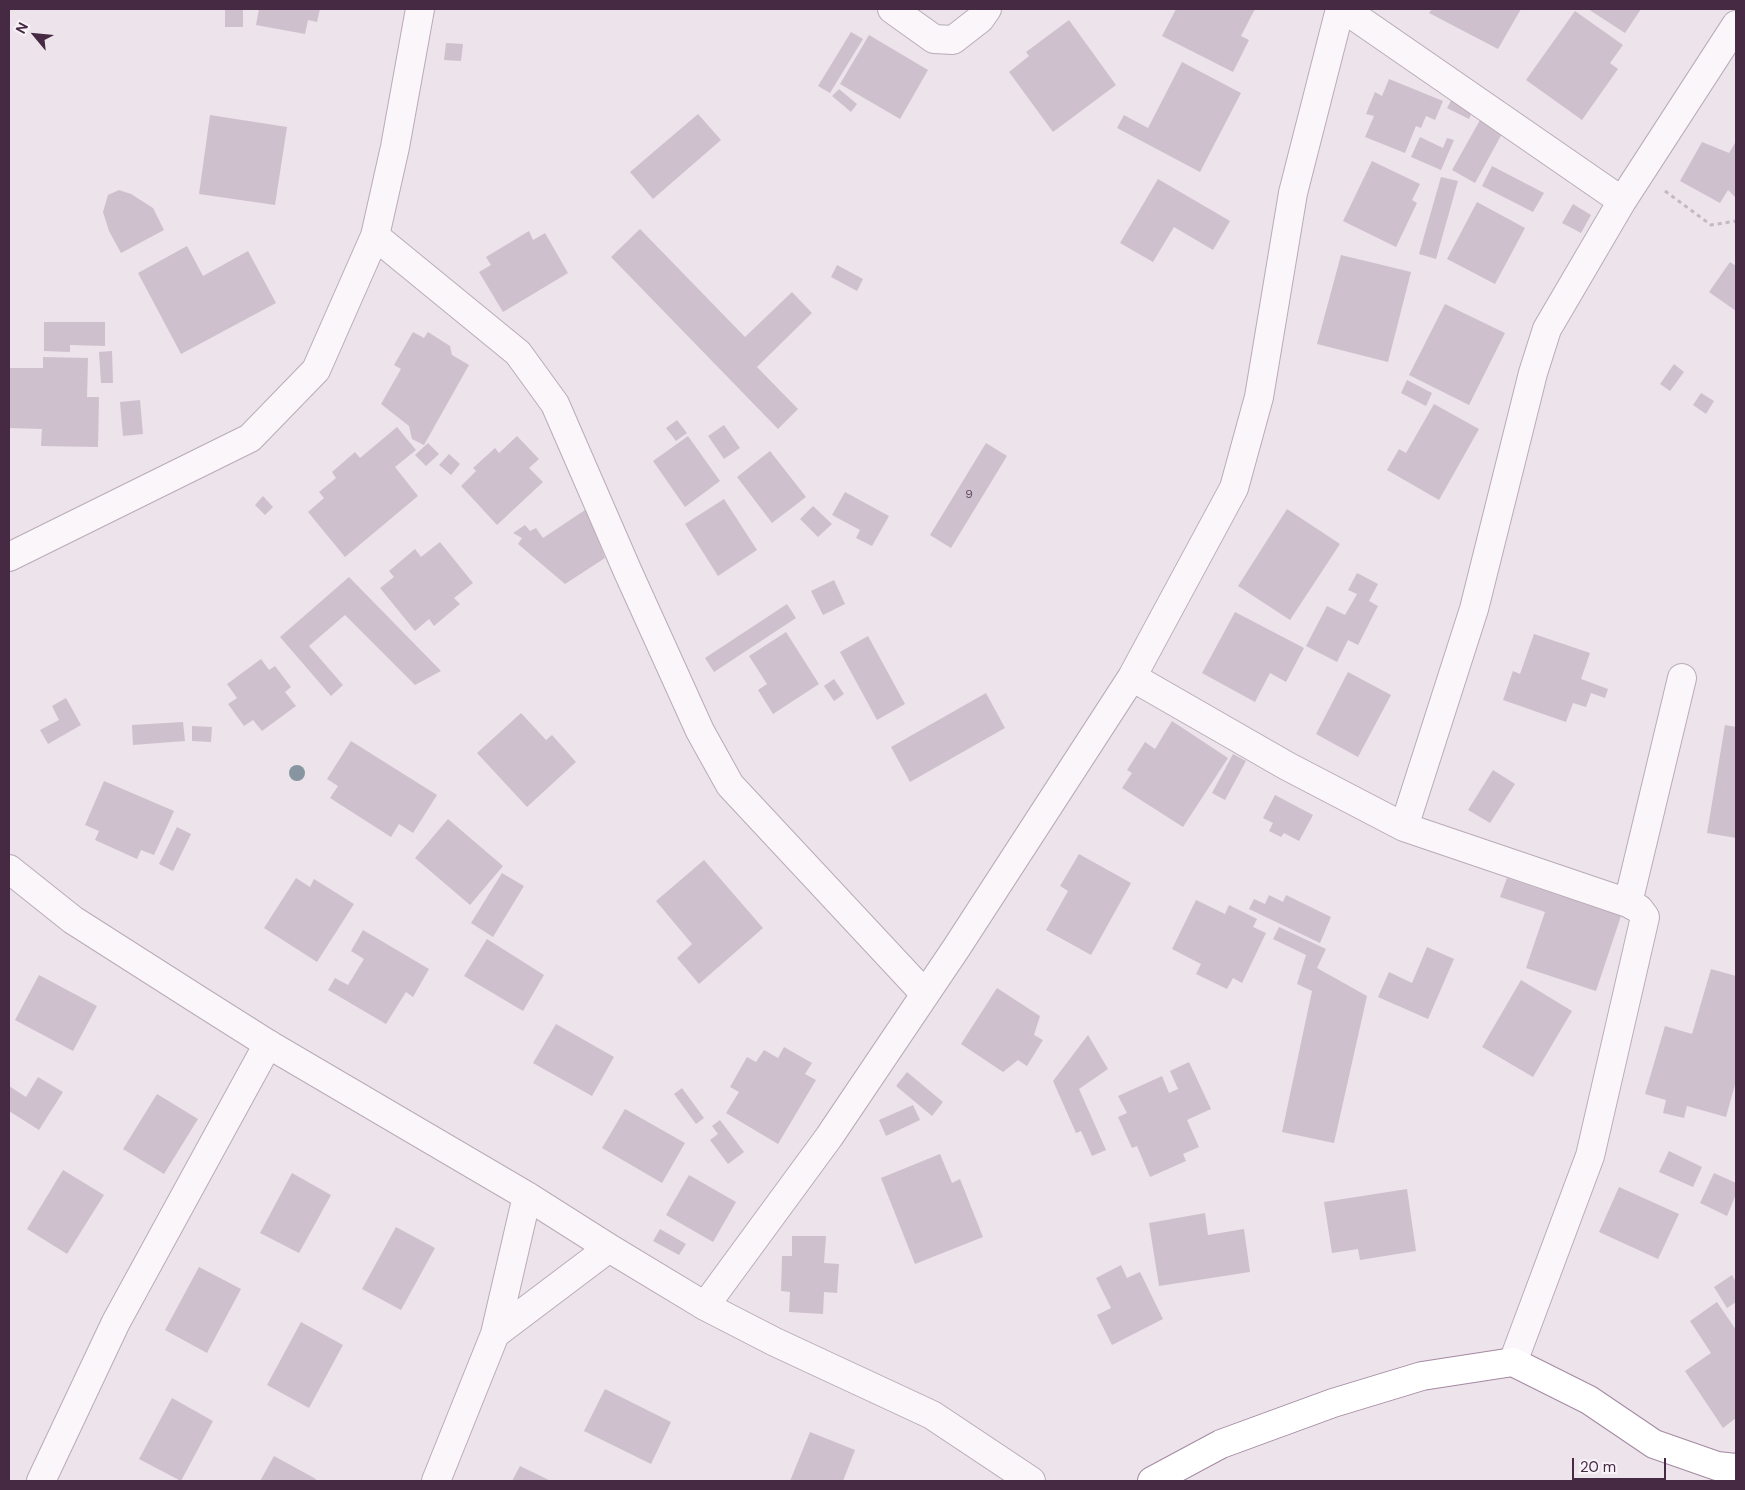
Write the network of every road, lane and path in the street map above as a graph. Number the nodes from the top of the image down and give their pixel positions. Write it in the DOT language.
graph roads {
  1 [pos="420,9"];
  2 [pos="892,9"];
  3 [pos="987,9"];
  4 [pos="1342,9"];
  5 [pos="1736,25"];
  6 [pos="1664,190"];
  7 [pos="1622,201"];
  8 [pos="1736,221"];
  9 [pos="375,236"];
  10 [pos="9,557"];
  11 [pos="1132,677"];
  12 [pos="1682,678"];
  13 [pos="1404,827"];
  14 [pos="9,869"];
  15 [pos="1628,903"];
  16 [pos="925,994"];
  17 [pos="268,1044"];
  18 [pos="527,1196"];
  19 [pos="609,1248"];
  20 [pos="705,1306"];
  21 [pos="495,1334"];
  22 [pos="1513,1362"];
  23 [pos="1736,1468"];
  24 [pos="41,1481"];
  25 [pos="436,1481"];
  26 [pos="1031,1481"];
  27 [pos="1152,1481"];
  1 -- 9 [label="street"];
  2 -- 3 [label="street"];
  4 -- 7 [label="street"];
  4 -- 11 [label="street"];
  5 -- 7 [label="street"];
  6 -- 8 [label="path"];
  7 -- 13 [label="street"];
  9 -- 10 [label="street"];
  9 -- 16 [label="street"];
  11 -- 13 [label="street"];
  11 -- 16 [label="street"];
  12 -- 15 [label="street"];
  13 -- 15 [label="street"];
  14 -- 17 [label="street"];
  15 -- 22 [label="street"];
  16 -- 20 [label="street"];
  17 -- 18 [label="street"];
  17 -- 24 [label="street"];
  18 -- 19 [label="street"];
  18 -- 21 [label="street"];
  19 -- 20 [label="street"];
  19 -- 21 [label="street"];
  20 -- 26 [label="street"];
  21 -- 25 [label="street"];
  22 -- 23 [label="highway"];
  22 -- 27 [label="highway"];
}
